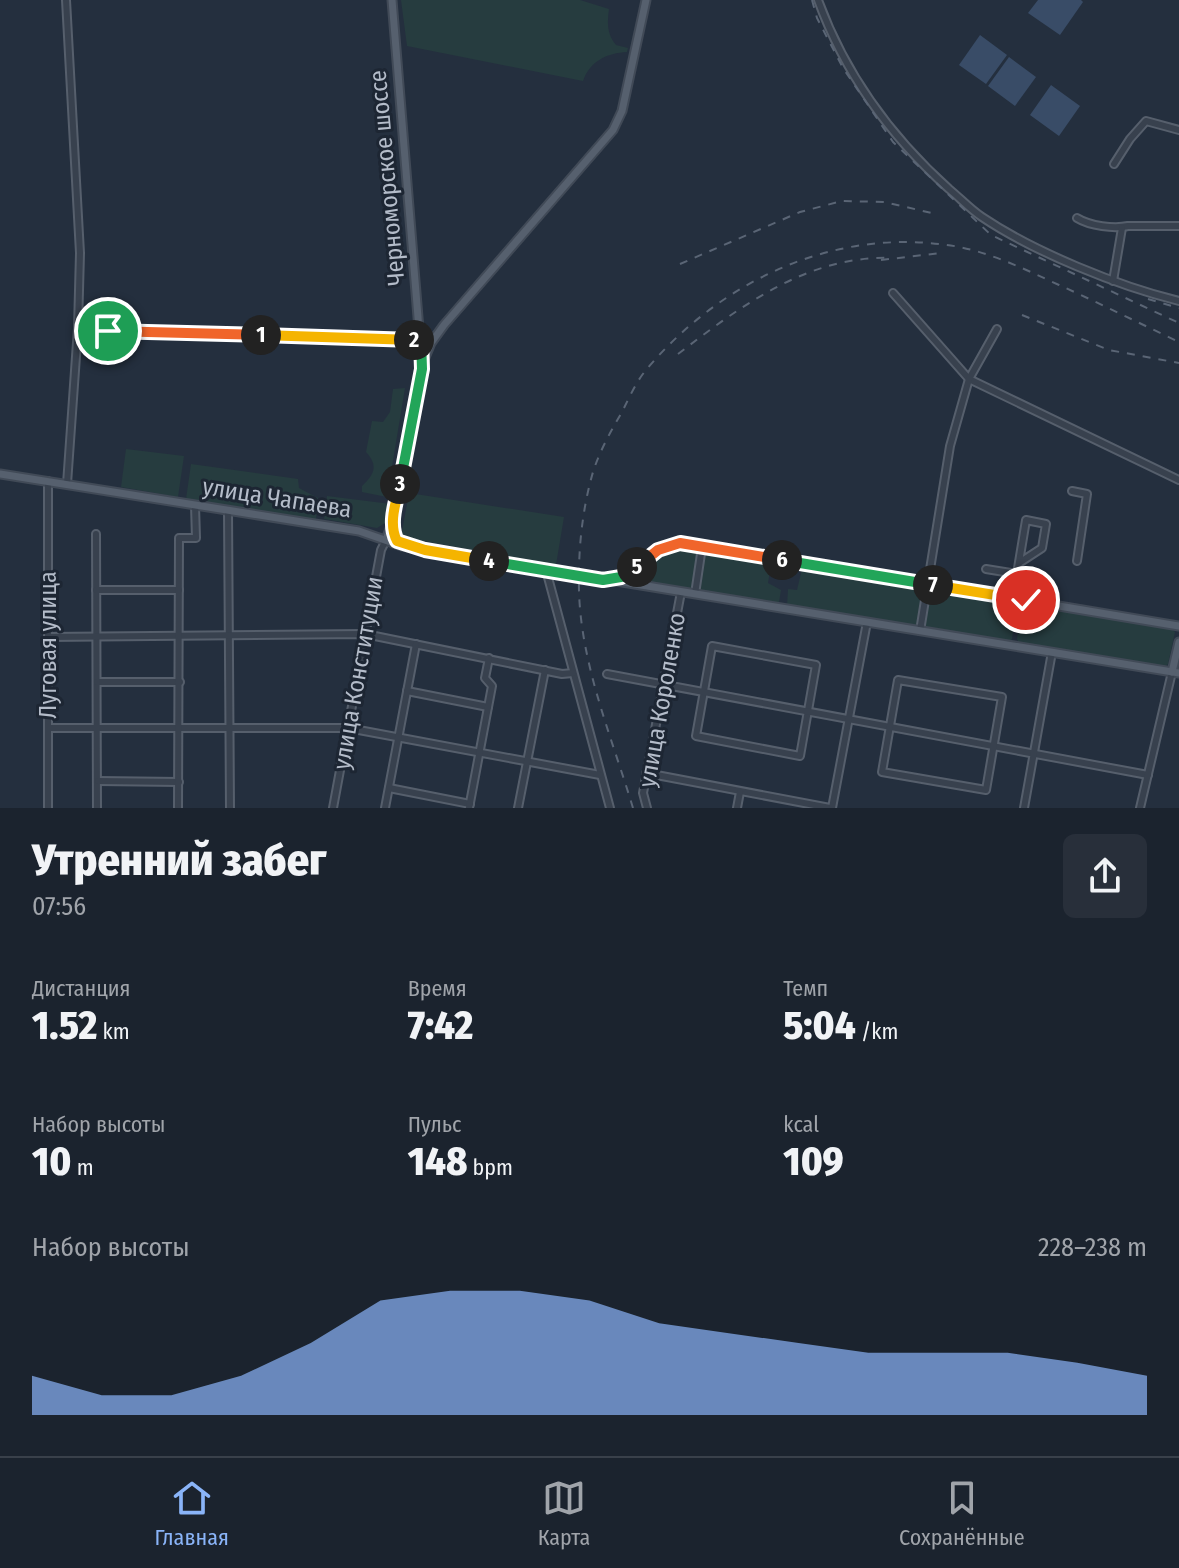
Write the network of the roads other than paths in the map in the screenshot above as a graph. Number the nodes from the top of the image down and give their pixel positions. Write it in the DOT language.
graph roads {
  1 [pos="66,0"];
  2 [pos="392,0"];
  3 [pos="646,0"];
  4 [pos="818,0"];
  5 [pos="1179,130"];
  6 [pos="1114,164"];
  7 [pos="1077,218"];
  8 [pos="1179,226"];
  9 [pos="1122,228"];
  10 [pos="1113,281"];
  11 [pos="893,293"];
  12 [pos="1179,301"];
  13 [pos="444,325"];
  14 [pos="78,328"];
  15 [pos="997,329"];
  16 [pos="421,340"];
  17 [pos="422,366"];
  18 [pos="969,379"];
  19 [pos="0,474"];
  20 [pos="1179,480"];
  21 [pos="48,481"];
  22 [pos="67,484"];
  23 [pos="1072,491"];
  24 [pos="195,505"];
  25 [pos="228,511"];
  26 [pos="393,520"];
  27 [pos="96,534"];
  28 [pos="386,540"];
  29 [pos="702,547"];
  30 [pos="425,550"];
  31 [pos="1077,561"];
  32 [pos="644,562"];
  33 [pos="1019,563"];
  34 [pos="986,569"];
  35 [pos="546,570"];
  36 [pos="603,580"];
  37 [pos="926,584"];
  38 [pos="646,586"];
  39 [pos="96,590"];
  40 [pos="179,590"];
  41 [pos="681,592"];
  42 [pos="695,594"];
  43 [pos="867,622"];
  44 [pos="1179,626"];
  45 [pos="920,631"];
  46 [pos="365,634"];
  47 [pos="229,636"];
  48 [pos="48,637"];
  49 [pos="97,637"];
  50 [pos="180,637"];
  51 [pos="1179,642"];
  52 [pos="416,644"];
  53 [pos="1052,652"];
  54 [pos="489,658"];
  55 [pos="545,670"];
  56 [pos="1176,672"];
  57 [pos="573,673"];
  58 [pos="607,674"];
  59 [pos="97,682"];
  60 [pos="180,682"];
  61 [pos="664,684"];
  62 [pos="407,691"];
  63 [pos="704,692"];
  64 [pos="488,707"];
  65 [pos="809,711"];
  66 [pos="849,718"];
  67 [pos="890,726"];
  68 [pos="48,728"];
  69 [pos="98,728"];
  70 [pos="180,728"];
  71 [pos="229,728"];
  72 [pos="348,728"];
  73 [pos="399,735"];
  74 [pos="994,746"];
  75 [pos="479,751"];
  76 [pos="1033,753"];
  77 [pos="527,761"];
  78 [pos="646,773"];
  79 [pos="600,775"];
  80 [pos="1148,775"];
  81 [pos="98,781"];
  82 [pos="179,782"];
  83 [pos="389,788"];
  84 [pos="740,792"];
  85 [pos="470,806"];
  86 [pos="48,808"];
  87 [pos="97,808"];
  88 [pos="178,808"];
  89 [pos="230,808"];
  90 [pos="333,808"];
  91 [pos="385,808"];
  92 [pos="518,808"];
  93 [pos="610,808"];
  94 [pos="647,808"];
  95 [pos="737,808"];
  96 [pos="831,808"];
  97 [pos="1024,808"];
  98 [pos="1140,808"];
  1 -- 14 [label="street"];
  2 -- 16 [label="main road, Черноморское шоссе"];
  3 -- 13 [label="main road"];
  4 -- 10 [label="street"];
  5 -- 6 [label="street"];
  7 -- 9 [label="street"];
  8 -- 9 [label="street"];
  9 -- 10 [label="street"];
  10 -- 12 [label="street"];
  11 -- 18 [label="street"];
  13 -- 16 [label="main road"];
  13 -- 17 [label="main road"];
  14 -- 16 [label="street"];
  14 -- 22 [label="street"];
  15 -- 18 [label="street"];
  16 -- 17 [label="main road, Черноморское шоссе"];
  17 -- 26 [label="main road, Черноморское шоссе"];
  18 -- 20 [label="street"];
  18 -- 37 [label="street"];
  19 -- 21 [label="main road, улица Чапаева"];
  21 -- 22 [label="main road, улица Чапаева"];
  21 -- 48 [label="street, Луговая улица"];
  22 -- 24 [label="main road, улица Чапаева"];
  23 -- 31 [label="street"];
  24 -- 25 [label="main road, улица Чапаева"];
  24 -- 40 [label="street"];
  25 -- 28 [label="main road, улица Чапаева"];
  25 -- 47 [label="street"];
  26 -- 28 [label="main road, Черноморское шоссе"];
  26 -- 30 [label="main road"];
  27 -- 39 [label="street"];
  28 -- 30 [label="main road, улица Чапаева"];
  28 -- 46 [label="street, улица Конституции"];
  29 -- 32 [label="main road"];
  29 -- 37 [label="main road"];
  29 -- 42 [label="street"];
  30 -- 35 [label="main road, улица Чапаева"];
  32 -- 36 [label="main road"];
  32 -- 38 [label="street"];
  33 -- 33 [label="street"];
  33 -- 34 [label="street"];
  35 -- 36 [label="main road, улица Чапаева"];
  35 -- 57 [label="street"];
  36 -- 38 [label="main road, улица Чапаева"];
  37 -- 44 [label="main road"];
  37 -- 45 [label="street"];
  38 -- 41 [label="main road, улица Чапаева"];
  39 -- 40 [label="street"];
  39 -- 49 [label="street"];
  40 -- 50 [label="street"];
  41 -- 42 [label="main road, улица Чапаева"];
  41 -- 61 [label="street, улица Короленко"];
  42 -- 43 [label="main road, улица Чапаева"];
  43 -- 45 [label="main road, улица Чапаева"];
  43 -- 66 [label="street"];
  45 -- 53 [label="main road, улица Чапаева"];
  46 -- 47 [label="street"];
  46 -- 52 [label="street"];
  46 -- 72 [label="street, улица Конституции"];
  47 -- 50 [label="street"];
  47 -- 71 [label="street"];
  48 -- 49 [label="street"];
  48 -- 68 [label="street, Луговая улица"];
  49 -- 50 [label="street"];
  49 -- 59 [label="street"];
  50 -- 60 [label="street"];
  51 -- 56 [label="main road"];
  52 -- 54 [label="street"];
  52 -- 62 [label="street"];
  53 -- 56 [label="main road, улица Чапаева"];
  53 -- 76 [label="street"];
  54 -- 55 [label="street"];
  54 -- 64 [label="street"];
  55 -- 57 [label="street"];
  55 -- 77 [label="street"];
  56 -- 80 [label="street"];
  57 -- 79 [label="street"];
  58 -- 61 [label="street"];
  59 -- 60 [label="street"];
  59 -- 69 [label="street"];
  60 -- 70 [label="street"];
  61 -- 63 [label="street"];
  61 -- 78 [label="street, улица Короленко"];
  62 -- 64 [label="street"];
  62 -- 73 [label="street"];
  63 -- 65 [label="street"];
  63 -- 65 [label="street"];
  63 -- 65 [label="street"];
  64 -- 75 [label="street"];
  65 -- 66 [label="street"];
  66 -- 67 [label="street"];
  66 -- 96 [label="street"];
  67 -- 74 [label="street"];
  67 -- 74 [label="street"];
  67 -- 74 [label="street"];
  68 -- 69 [label="street"];
  68 -- 86 [label="street, Луговая улица"];
  69 -- 70 [label="street"];
  69 -- 81 [label="street"];
  70 -- 71 [label="street"];
  70 -- 82 [label="street"];
  71 -- 72 [label="street"];
  71 -- 89 [label="street"];
  72 -- 73 [label="street"];
  72 -- 90 [label="street, улица Конституции"];
  73 -- 75 [label="street"];
  73 -- 83 [label="street"];
  74 -- 76 [label="street"];
  75 -- 77 [label="street"];
  75 -- 85 [label="street"];
  76 -- 80 [label="street"];
  76 -- 97 [label="street"];
  77 -- 79 [label="street"];
  77 -- 92 [label="street"];
  78 -- 84 [label="street"];
  78 -- 94 [label="street, улица Короленко"];
  79 -- 93 [label="street"];
  80 -- 98 [label="street"];
  81 -- 82 [label="street"];
  81 -- 87 [label="street"];
  82 -- 88 [label="street"];
  83 -- 85 [label="street"];
  83 -- 91 [label="street"];
  84 -- 95 [label="street"];
  84 -- 96 [label="street"];
}
